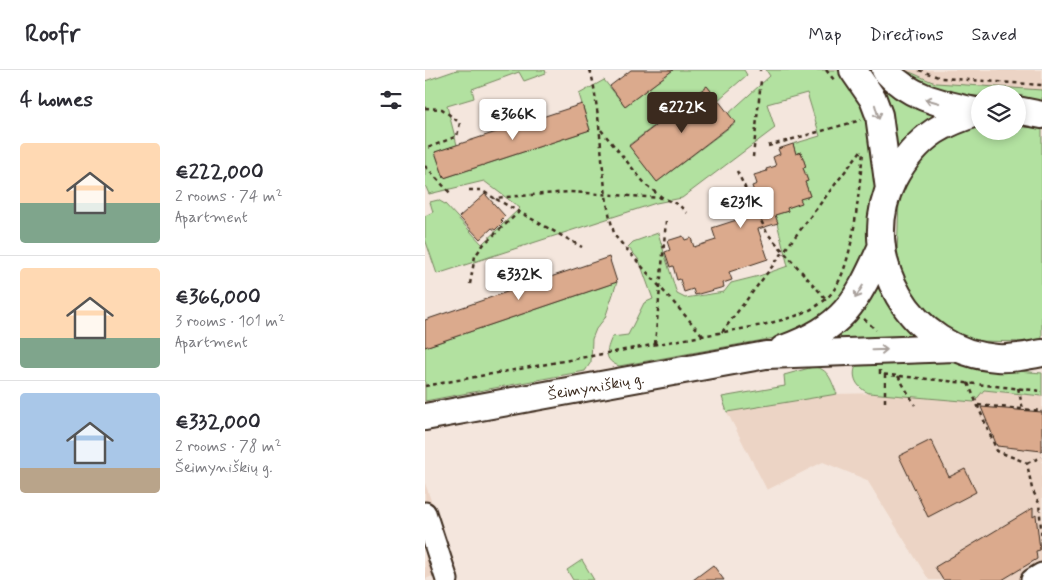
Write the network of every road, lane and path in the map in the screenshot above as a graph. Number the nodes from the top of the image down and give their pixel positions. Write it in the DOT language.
graph roads {
  1 [pos="590,70"];
  2 [pos="853,70"];
  3 [pos="885,70"];
  4 [pos="920,70"];
  5 [pos="761,80"];
  6 [pos="1042,85"];
  7 [pos="425,108"];
  8 [pos="971,110"];
  9 [pos="971,115"];
  10 [pos="863,120"];
  11 [pos="599,128"];
  12 [pos="769,146"];
  13 [pos="425,149"];
  14 [pos="753,158"];
  15 [pos="425,166"];
  16 [pos="737,171"];
  17 [pos="889,189"];
  18 [pos="469,190"];
  19 [pos="451,194"];
  20 [pos="606,194"];
  21 [pos="495,198"];
  22 [pos="663,198"];
  23 [pos="519,212"];
  24 [pos="687,213"];
  25 [pos="666,221"];
  26 [pos="582,248"];
  27 [pos="881,248"];
  28 [pos="784,252"];
  29 [pos="470,284"];
  30 [pos="660,287"];
  31 [pos="826,299"];
  32 [pos="858,314"];
  33 [pos="721,333"];
  34 [pos="704,336"];
  35 [pos="880,336"];
  36 [pos="655,344"];
  37 [pos="955,348"];
  38 [pos="766,356"];
  39 [pos="1034,357"];
  40 [pos="880,374"];
  41 [pos="885,374"];
  42 [pos="897,375"];
  43 [pos="968,383"];
  44 [pos="425,386"];
  45 [pos="1018,388"];
  46 [pos="1042,391"];
  47 [pos="885,402"];
  48 [pos="915,405"];
  49 [pos="977,405"];
  50 [pos="1023,409"];
  51 [pos="1042,411"];
  52 [pos="425,417"];
  53 [pos="1042,457"];
  54 [pos="1027,464"];
  55 [pos="425,513"];
  56 [pos="1042,540"];
  57 [pos="1042,574"];
  58 [pos="447,580"];
  59 [pos="1032,580"];
  1 -- 11 [label="path"];
  2 -- 17 [label="main road, one-way"];
  8 -- 3 [label="main road, one-way"];
  4 -- 6 [label="path"];
  5 -- 14 [label="path"];
  7 -- 13 [label="path"];
  9 -- 17 [label="main road"];
  10 -- 12 [label="path"];
  11 -- 20 [label="path"];
  11 -- 22 [label="path"];
  15 -- 19 [label="path"];
  16 -- 28 [label="path"];
  17 -- 27 [label="main road"];
  18 -- 21 [label="path"];
  20 -- 21 [label="path"];
  20 -- 22 [label="path"];
  20 -- 30 [label="path"];
  21 -- 23 [label="path"];
  22 -- 24 [label="path"];
  23 -- 26 [label="path"];
  23 -- 29 [label="path"];
  25 -- 30 [label="path"];
  27 -- 37 [label="main road"];
  27 -- 38 [label="main road, Šeimyniškių g., one-way"];
  28 -- 31 [label="path"];
  28 -- 31 [label="path"];
  28 -- 33 [label="path"];
  30 -- 34 [label="path"];
  30 -- 36 [label="path"];
  31 -- 33 [label="path"];
  32 -- 35 [label="path"];
  33 -- 34 [label="path"];
  34 -- 36 [label="path"];
  36 -- 44 [label="path"];
  38 -- 37 [label="main road, Šeimyniškių g., one-way"];
  37 -- 39 [label="main road"];
  38 -- 52 [label="main road, Šeimyniškių g."];
  40 -- 41 [label="path"];
  41 -- 42 [label="path"];
  41 -- 47 [label="path"];
  42 -- 43 [label="path"];
  42 -- 48 [label="path"];
  43 -- 45 [label="path"];
  43 -- 49 [label="path"];
  45 -- 46 [label="path"];
  45 -- 50 [label="path"];
  49 -- 50 [label="path"];
  49 -- 54 [label="path"];
  50 -- 51 [label="path"];
  53 -- 54 [label="path"];
  54 -- 56 [label="path"];
  55 -- 58 [label="street"];
  57 -- 59 [label="street"];
}
